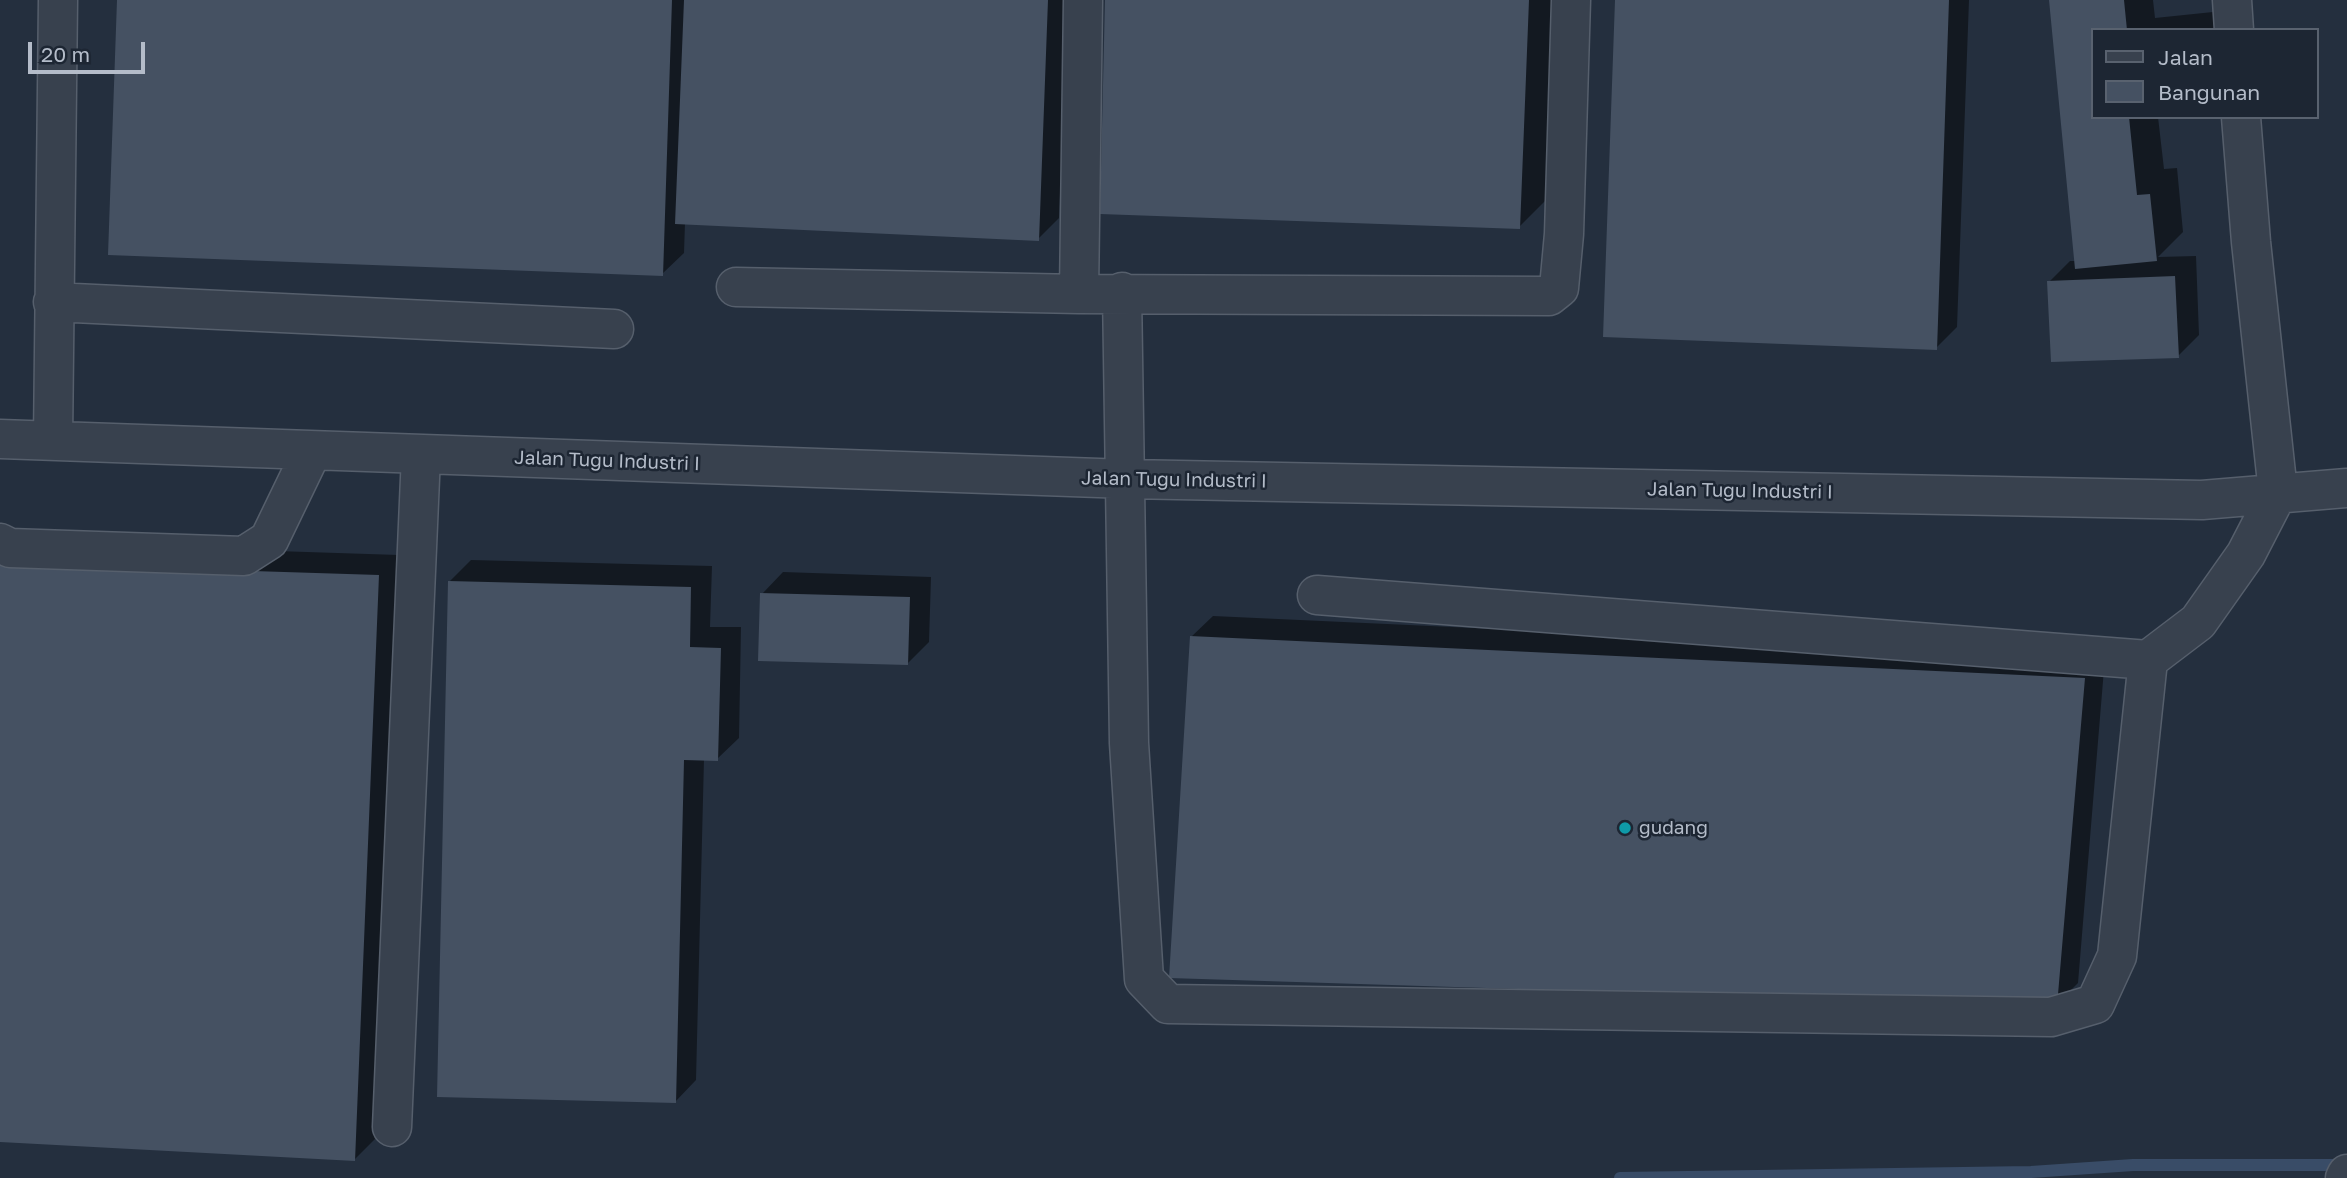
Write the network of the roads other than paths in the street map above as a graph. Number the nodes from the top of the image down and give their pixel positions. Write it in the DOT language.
graph roads {
  1 [pos="58,0"];
  2 [pos="1083,0"];
  3 [pos="1571,0"];
  4 [pos="2232,0"];
  5 [pos="2234,28"];
  6 [pos="2241,119"];
  7 [pos="736,287"];
  8 [pos="1122,292"];
  9 [pos="1079,294"];
  10 [pos="53,302"];
  11 [pos="614,328"];
  12 [pos="0,439"];
  13 [pos="53,441"];
  14 [pos="312,450"];
  15 [pos="421,455"];
  16 [pos="1126,480"];
  17 [pos="2347,488"];
  18 [pos="2278,492"];
  19 [pos="0,543"];
  20 [pos="1317,595"];
  21 [pos="2148,660"];
  22 [pos="392,1127"];
  1 -- 10 [label="street"];
  2 -- 9 [label="street"];
  3 -- 8 [label="street"];
  4 -- 5 [label="street"];
  6 -- 18 [label="street"];
  7 -- 9 [label="street"];
  8 -- 9 [label="street"];
  8 -- 16 [label="street"];
  10 -- 11 [label="street"];
  10 -- 13 [label="street"];
  12 -- 13 [label="street, Jalan Tugu Industri I"];
  13 -- 14 [label="street, Jalan Tugu Industri I"];
  14 -- 15 [label="street, Jalan Tugu Industri I"];
  14 -- 19 [label="street"];
  15 -- 16 [label="street, Jalan Tugu Industri I"];
  15 -- 22 [label="street"];
  16 -- 18 [label="street, Jalan Tugu Industri I"];
  16 -- 21 [label="street"];
  17 -- 18 [label="street, Jalan Tugu Industri I"];
  18 -- 21 [label="street"];
  20 -- 21 [label="street"];
}
